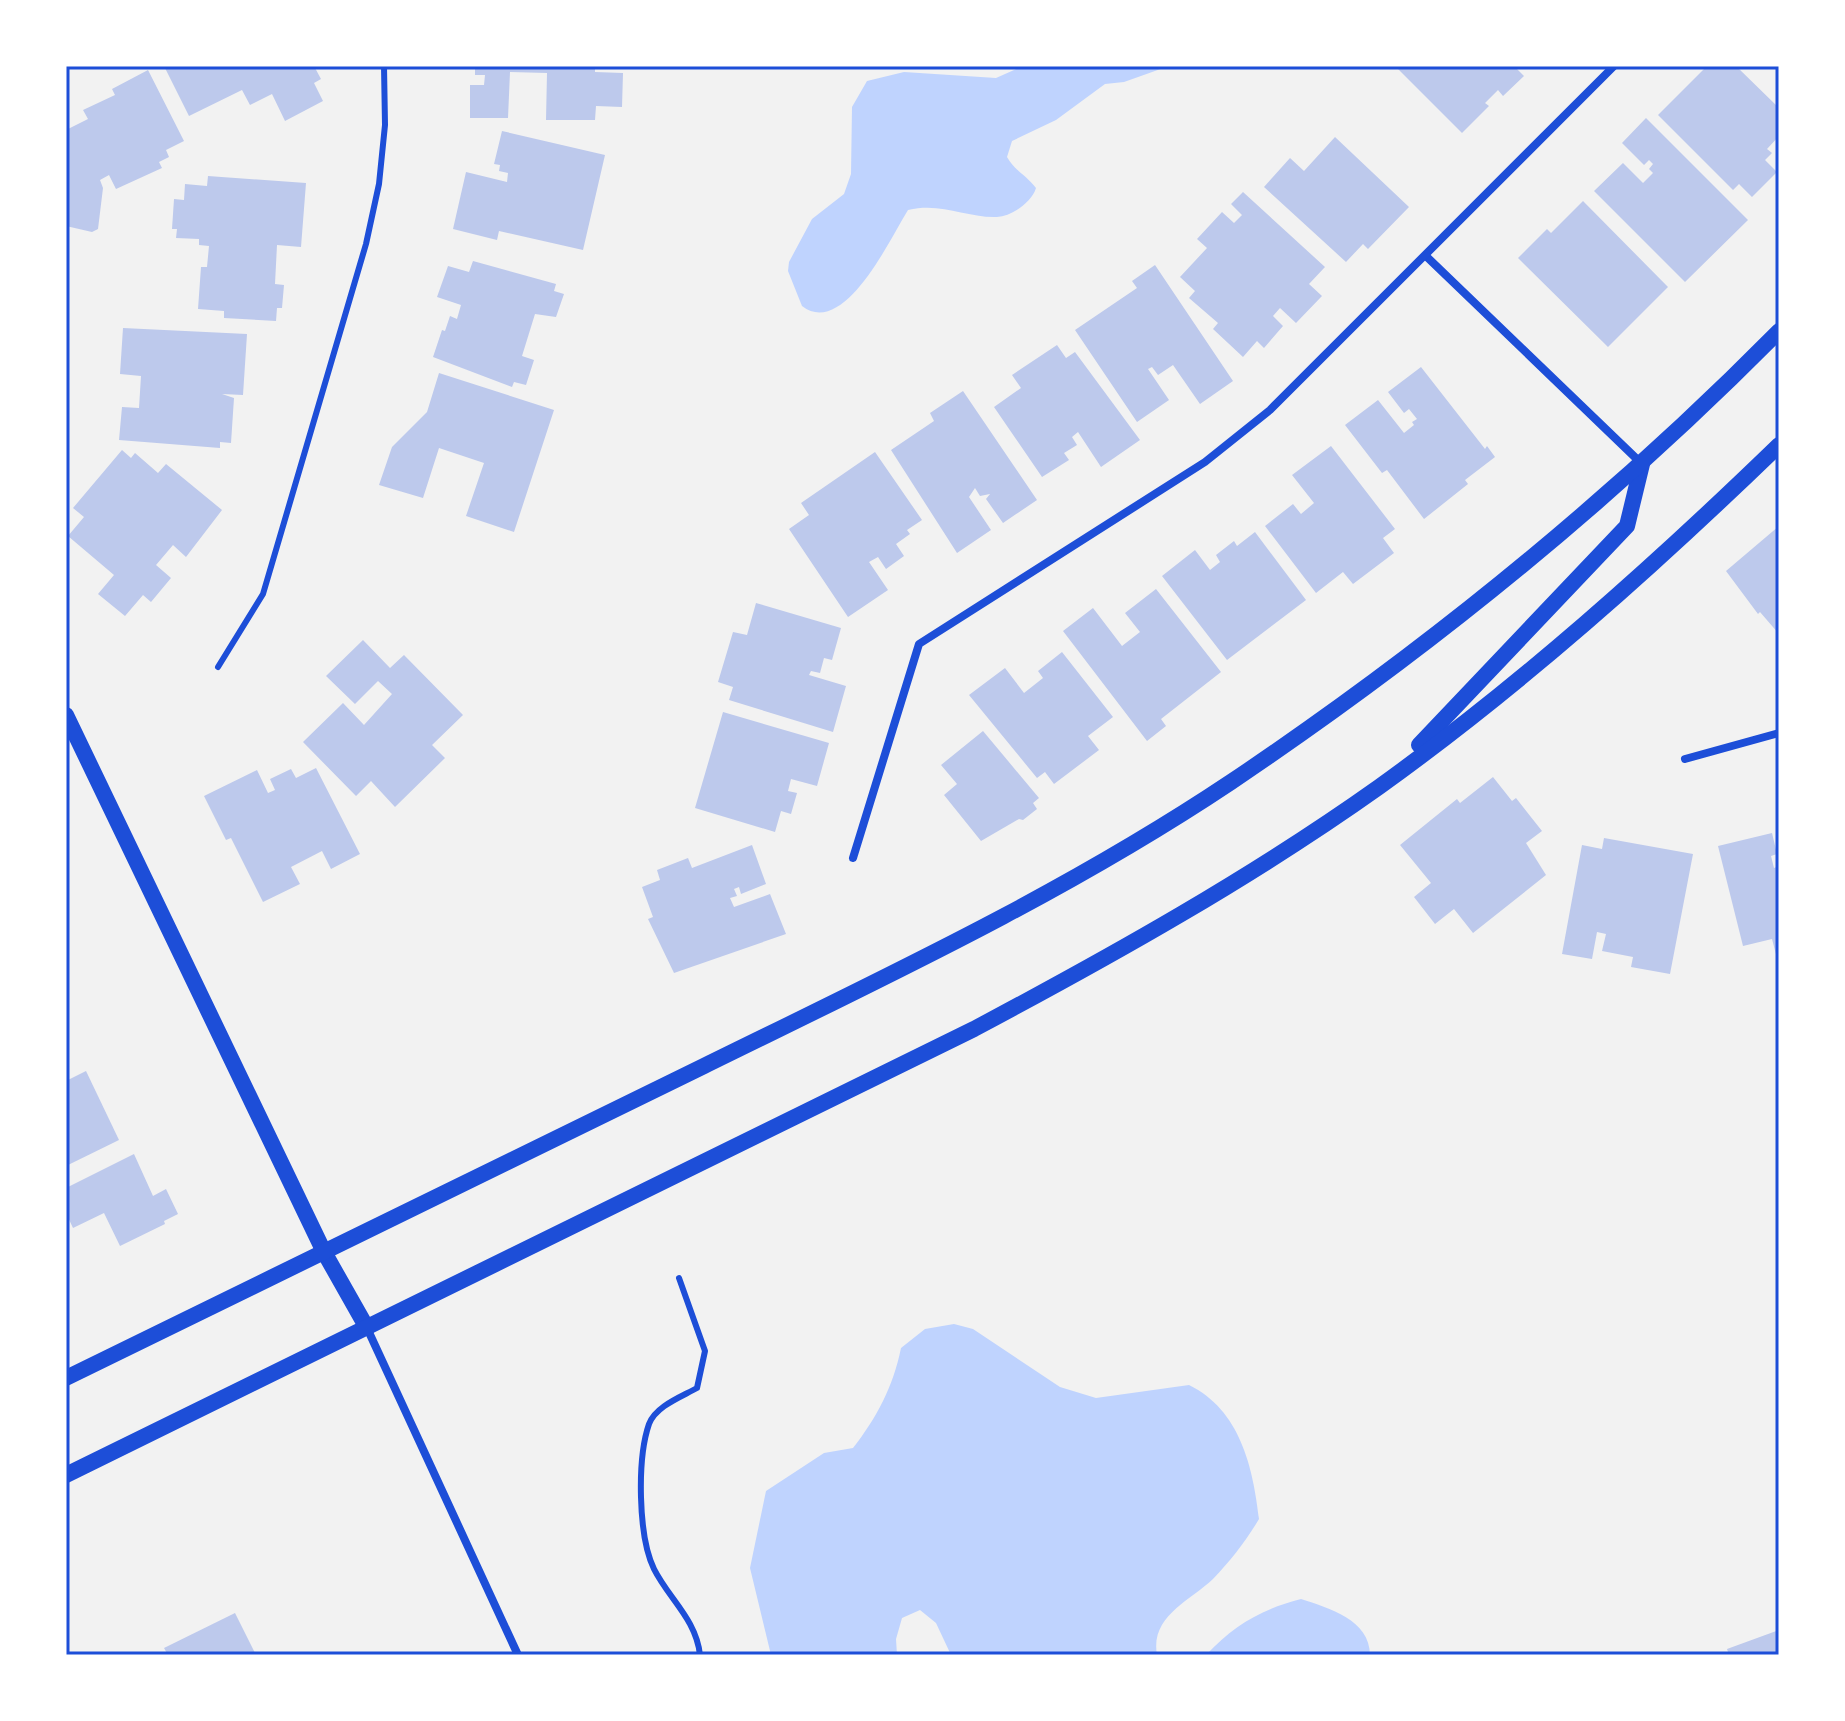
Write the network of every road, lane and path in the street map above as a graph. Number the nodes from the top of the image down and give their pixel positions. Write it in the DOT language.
graph roads {
  1 [pos="384,66"];
  2 [pos="1614,66"];
  3 [pos="1426,256"];
  4 [pos="1779,331"];
  5 [pos="1779,445"];
  6 [pos="1642,464"];
  7 [pos="218,667"];
  8 [pos="66,715"];
  9 [pos="1779,733"];
  10 [pos="1685,759"];
  11 [pos="1379,786"];
  12 [pos="853,858"];
  13 [pos="324,1252"];
  14 [pos="679,1278"];
  15 [pos="367,1328"];
  16 [pos="66,1378"];
  17 [pos="66,1475"];
  18 [pos="518,1655"];
  19 [pos="700,1655"];
  1 -- 7 [label="lane"];
  2 -- 3 [label="street"];
  3 -- 6 [label="street"];
  3 -- 12 [label="street"];
  4 -- 6 [label="main road"];
  5 -- 11 [label="main road"];
  6 -- 11 [label="main road"];
  6 -- 13 [label="main road"];
  8 -- 13 [label="main road"];
  9 -- 10 [label="street"];
  11 -- 15 [label="main road"];
  13 -- 15 [label="main road"];
  13 -- 16 [label="main road"];
  14 -- 19 [label="lane"];
  15 -- 17 [label="main road"];
  15 -- 18 [label="street"];
}
